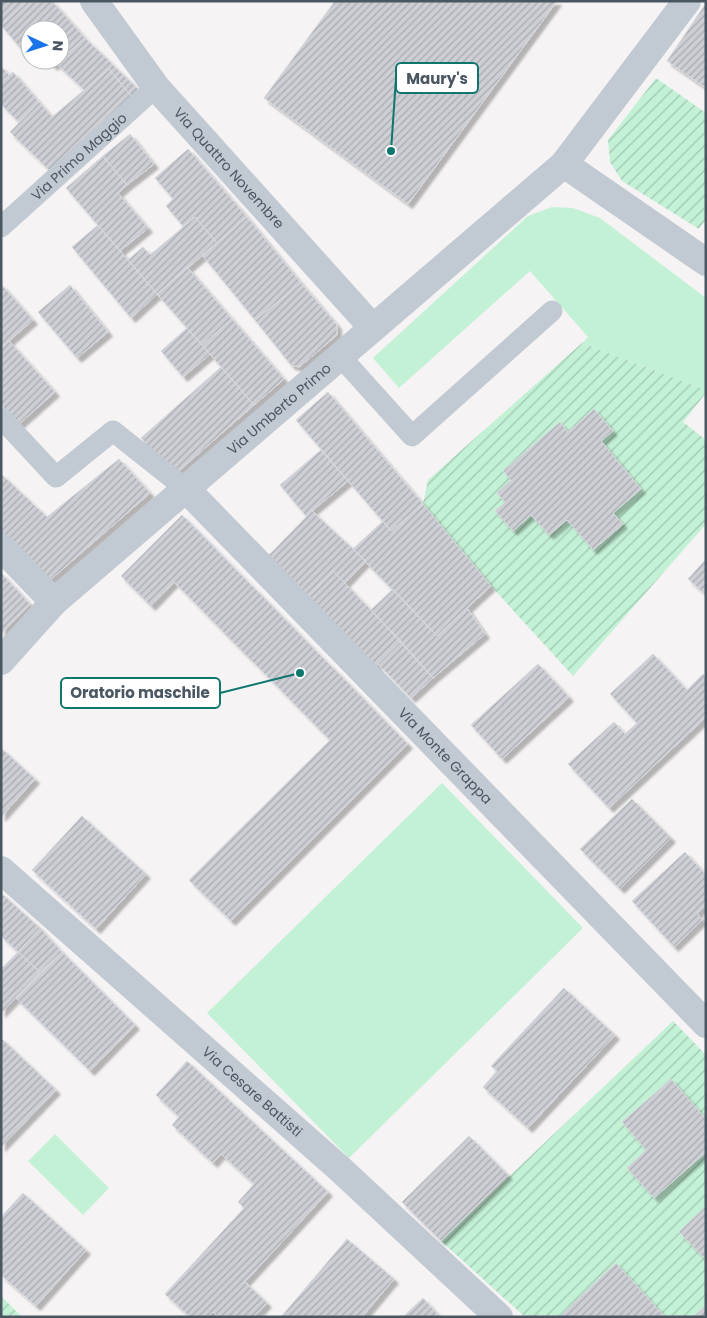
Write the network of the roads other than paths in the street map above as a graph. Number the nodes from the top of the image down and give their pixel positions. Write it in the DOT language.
graph roads {
  1 [pos="94,1"];
  2 [pos="687,1"];
  3 [pos="156,87"];
  4 [pos="564,164"];
  5 [pos="1,227"];
  6 [pos="706,262"];
  7 [pos="552,311"];
  8 [pos="372,327"];
  9 [pos="340,356"];
  10 [pos="1,418"];
  11 [pos="186,489"];
  12 [pos="1,547"];
  13 [pos="54,602"];
  14 [pos="1,661"];
  15 [pos="1,870"];
  16 [pos="706,1024"];
  17 [pos="499,1317"];
  1 -- 3 [label="street, Via Quattro Novembre"];
  2 -- 4 [label="street, Via Umberto Primo"];
  3 -- 5 [label="lane, Via Primo Maggio"];
  3 -- 8 [label="street, Via Quattro Novembre"];
  4 -- 6 [label="street"];
  4 -- 8 [label="street, Via Umberto Primo"];
  7 -- 9 [label="lane"];
  8 -- 9 [label="street, Via Umberto Primo"];
  9 -- 11 [label="street, Via Umberto Primo"];
  10 -- 11 [label="lane"];
  11 -- 13 [label="street, Via Umberto Primo"];
  11 -- 16 [label="street, Via Monte Grappa"];
  12 -- 13 [label="street"];
  13 -- 14 [label="street, Via Umberto Primo"];
  15 -- 17 [label="street, Via Cesare Battisti"];
}
